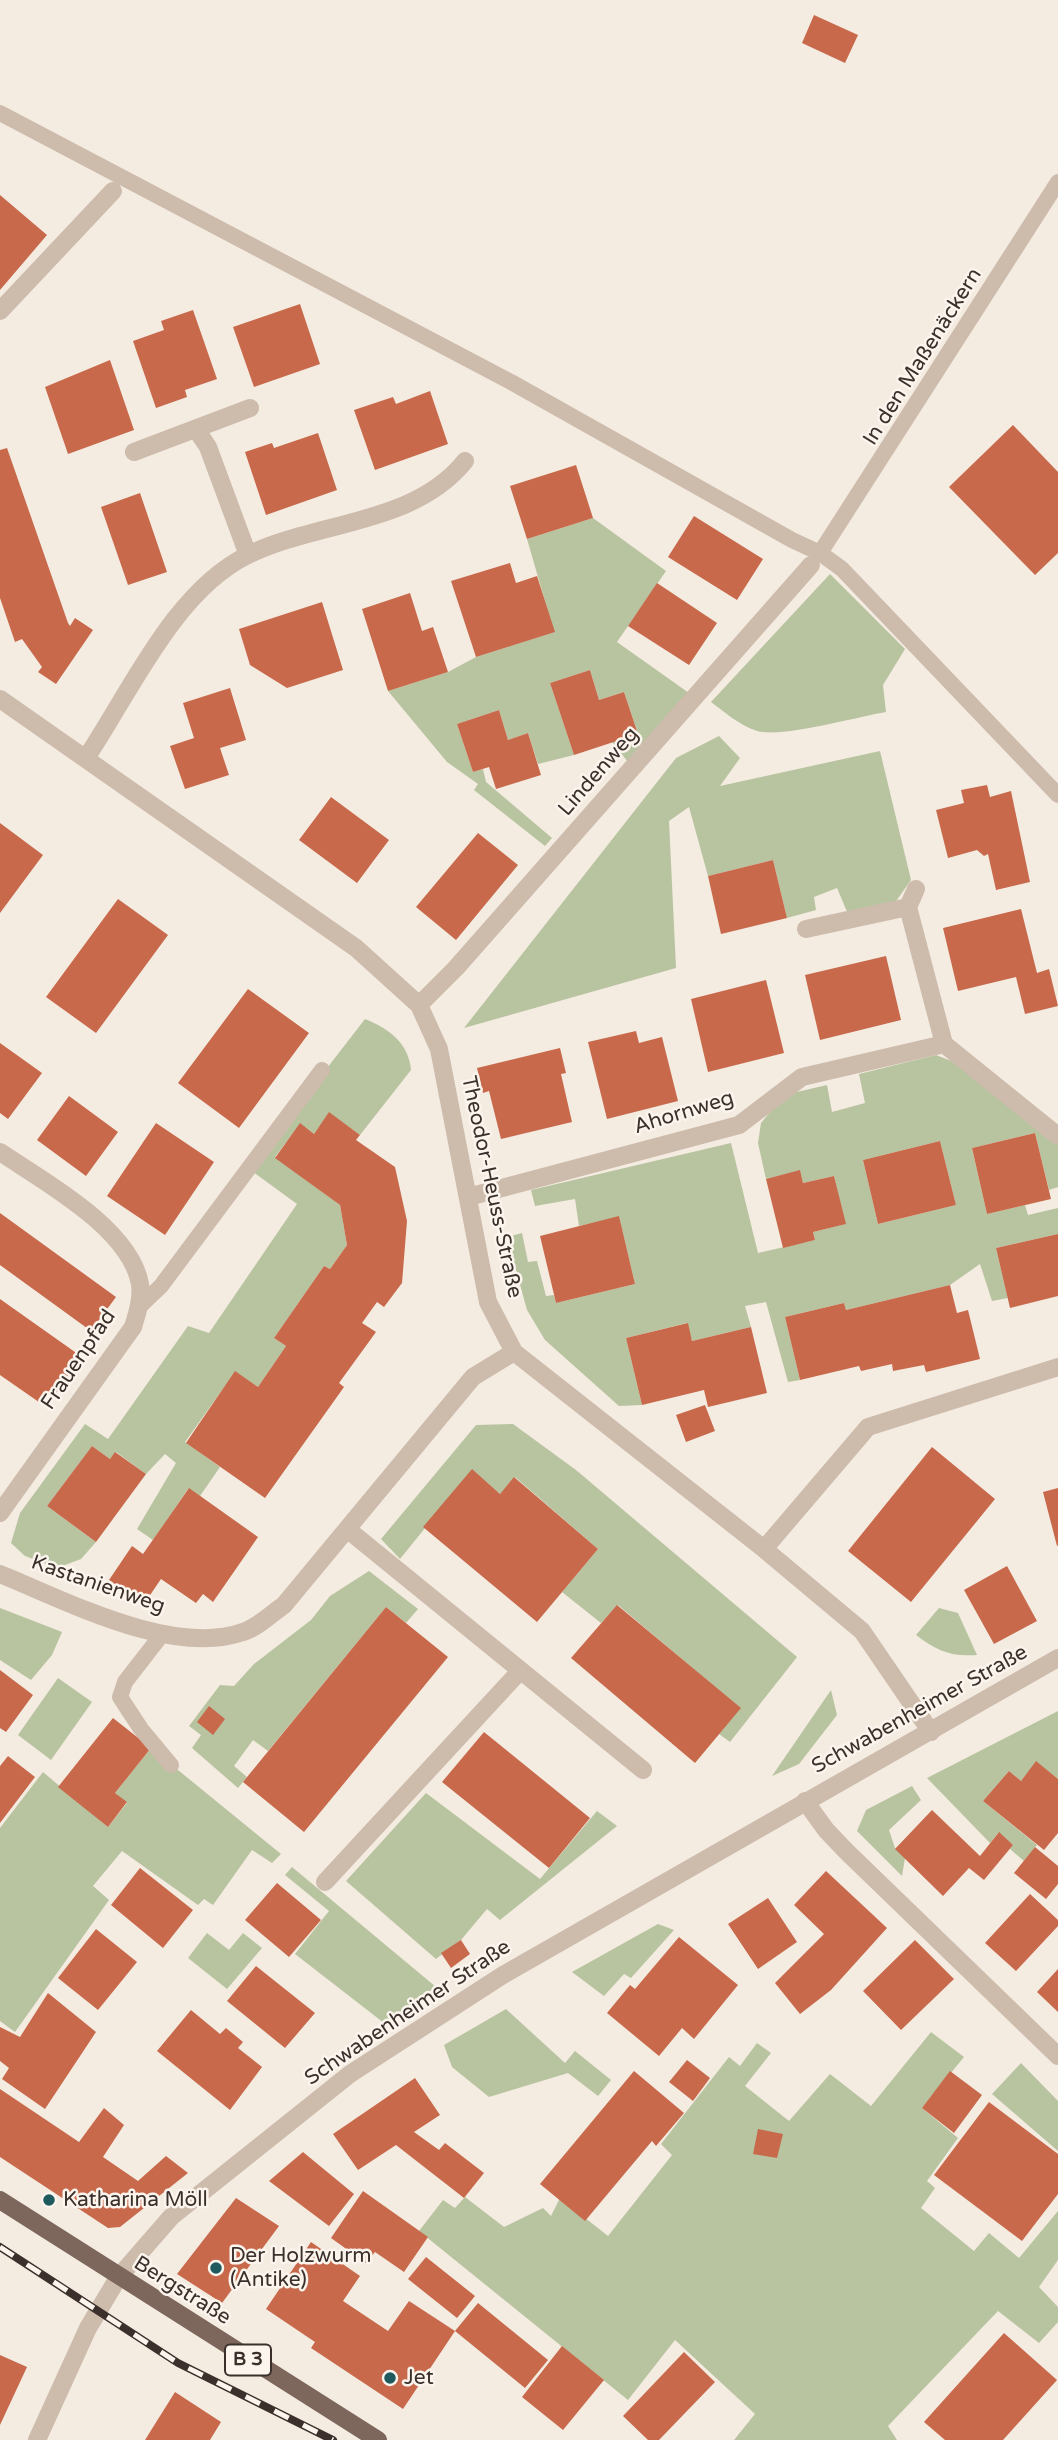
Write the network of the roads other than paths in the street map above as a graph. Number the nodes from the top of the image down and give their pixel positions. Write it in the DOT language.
graph roads {
  1 [pos="0,113"];
  2 [pos="1058,182"];
  3 [pos="113,191"];
  4 [pos="0,311"];
  5 [pos="250,408"];
  6 [pos="196,429"];
  7 [pos="134,452"];
  8 [pos="465,461"];
  9 [pos="247,555"];
  10 [pos="815,559"];
  11 [pos="0,699"];
  12 [pos="86,758"];
  13 [pos="1058,795"];
  14 [pos="916,889"];
  15 [pos="908,906"];
  16 [pos="806,929"];
  17 [pos="419,1005"];
  18 [pos="944,1044"];
  19 [pos="322,1070"];
  20 [pos="1058,1136"];
  21 [pos="0,1152"];
  22 [pos="468,1198"];
  23 [pos="139,1307"];
  24 [pos="514,1352"];
  25 [pos="1058,1367"];
  26 [pos="0,1513"];
  27 [pos="347,1529"];
  28 [pos="764,1549"];
  29 [pos="0,1574"];
  30 [pos="163,1633"];
  31 [pos="1058,1658"];
  32 [pos="520,1671"];
  33 [pos="931,1732"];
  34 [pos="171,1765"];
  35 [pos="643,1770"];
  36 [pos="805,1801"];
  37 [pos="325,1881"];
  38 [pos="1058,2056"];
  39 [pos="0,2200"];
  40 [pos="118,2278"];
  41 [pos="37,2440"];
  42 [pos="378,2440"];
  1 -- 10 [label="lane"];
  2 -- 10 [label="lane, In den Maßenäckern"];
  3 -- 4 [label="street"];
  5 -- 6 [label="street"];
  6 -- 7 [label="street"];
  6 -- 9 [label="street"];
  8 -- 9 [label="street"];
  9 -- 12 [label="street"];
  10 -- 13 [label="lane"];
  10 -- 17 [label="street, Lindenweg"];
  11 -- 12 [label="street, Theodor-Heuss-Straße"];
  12 -- 17 [label="street, Theodor-Heuss-Straße"];
  14 -- 15 [label="street"];
  15 -- 16 [label="street"];
  15 -- 18 [label="street"];
  17 -- 22 [label="street, Theodor-Heuss-Straße"];
  18 -- 20 [label="street"];
  18 -- 22 [label="street, Ahornweg"];
  19 -- 23 [label="lane"];
  21 -- 23 [label="street, Frauenpfad"];
  22 -- 24 [label="street, Theodor-Heuss-Straße"];
  23 -- 26 [label="street, Frauenpfad"];
  24 -- 27 [label="street, Kastanienweg"];
  24 -- 28 [label="street, Theodor-Heuss-Straße"];
  25 -- 28 [label="street"];
  27 -- 30 [label="street, Kastanienweg"];
  27 -- 32 [label="street"];
  28 -- 33 [label="street, Theodor-Heuss-Straße"];
  29 -- 30 [label="street, Kastanienweg"];
  30 -- 34 [label="lane"];
  31 -- 33 [label="street, Schwabenheimer Straße"];
  32 -- 35 [label="street"];
  32 -- 37 [label="street"];
  33 -- 36 [label="street, Schwabenheimer Straße"];
  36 -- 38 [label="street, Schwabenheimer Straße"];
  36 -- 40 [label="street, Schwabenheimer Straße"];
  39 -- 40 [label="main road, Bergstraße / B 3"];
  40 -- 41 [label="street, Schwabenheimer Straße"];
  40 -- 42 [label="main road, Bergstraße / B 3"];
}
